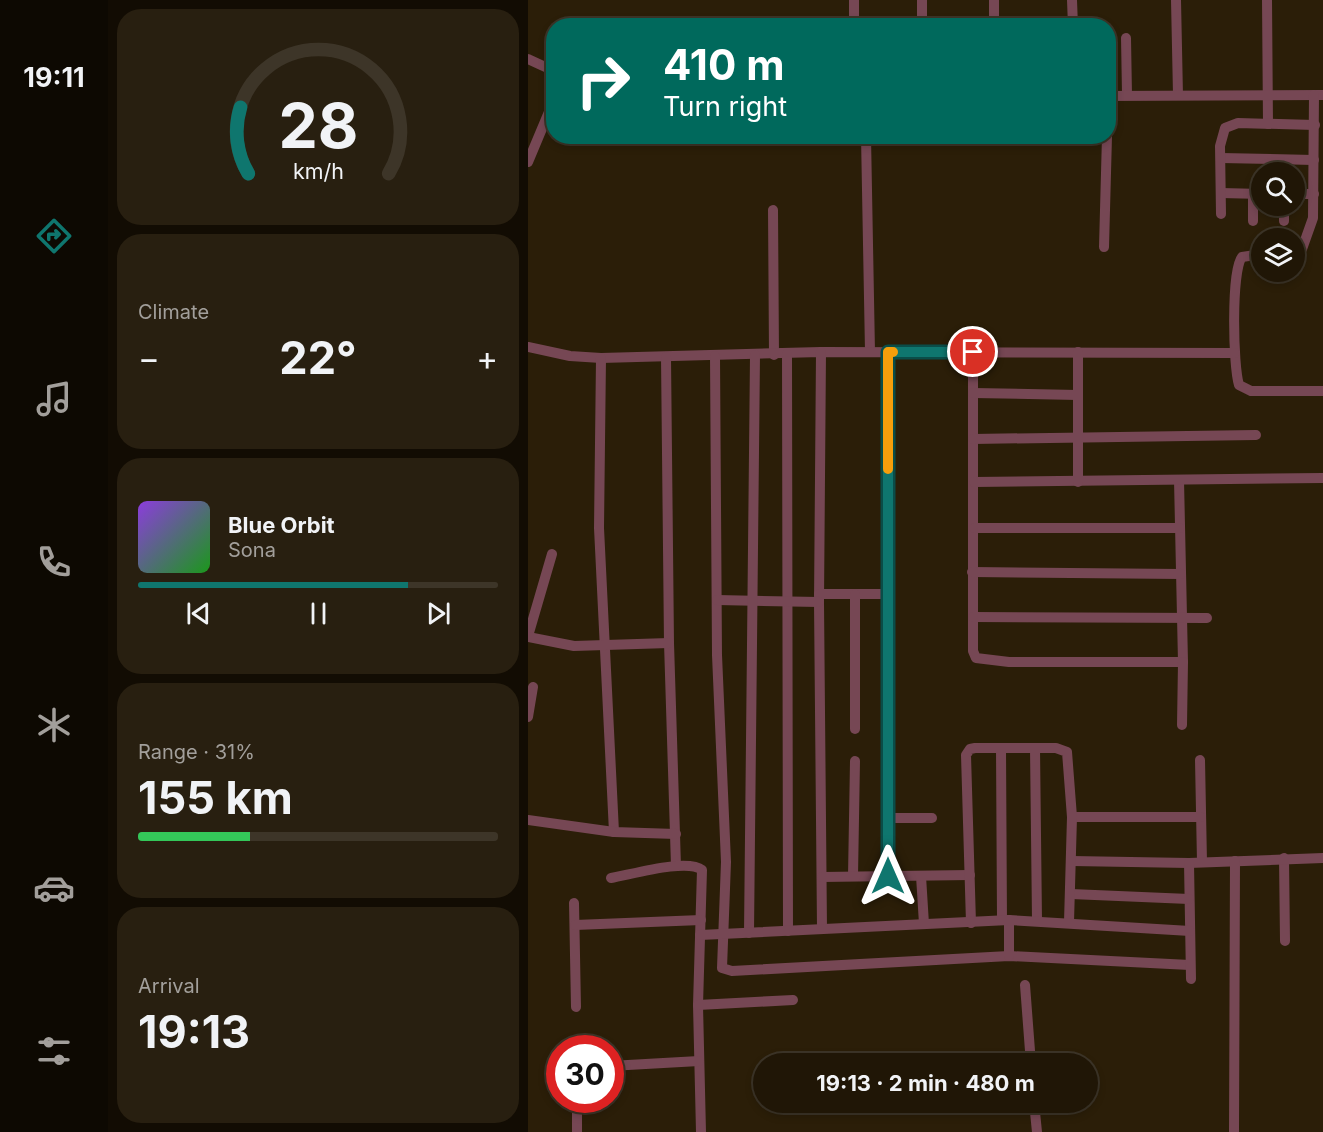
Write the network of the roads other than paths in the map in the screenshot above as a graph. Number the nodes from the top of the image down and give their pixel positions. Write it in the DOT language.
graph roads {
  1 [pos="854,0"];
  2 [pos="922,0"];
  3 [pos="994,0"];
  4 [pos="1072,0"];
  5 [pos="1176,0"];
  6 [pos="1267,0"];
  7 [pos="854,18"];
  8 [pos="922,18"];
  9 [pos="993,18"];
  10 [pos="1073,18"];
  11 [pos="1126,38"];
  12 [pos="528,59"];
  13 [pos="546,67"];
  14 [pos="1127,95"];
  15 [pos="1178,95"];
  16 [pos="1319,95"];
  17 [pos="1116,96"];
  18 [pos="1266,96"];
  19 [pos="546,119"];
  20 [pos="1268,124"];
  21 [pos="1315,125"];
  22 [pos="866,144"];
  23 [pos="1107,144"];
  24 [pos="1221,158"];
  25 [pos="1314,160"];
  26 [pos="528,162"];
  27 [pos="1221,193"];
  28 [pos="1251,194"];
  29 [pos="1305,194"];
  30 [pos="1314,194"];
  31 [pos="773,210"];
  32 [pos="1221,214"];
  33 [pos="1254,216"];
  34 [pos="1284,216"];
  35 [pos="1253,221"];
  36 [pos="1284,221"];
  37 [pos="1305,241"];
  38 [pos="1104,247"];
  39 [pos="1251,254"];
  40 [pos="528,347"];
  41 [pos="821,352"];
  42 [pos="870,352"];
  43 [pos="888,352"];
  44 [pos="973,352"];
  45 [pos="1078,352"];
  46 [pos="1235,353"];
  47 [pos="787,354"];
  48 [pos="774,355"];
  49 [pos="715,356"];
  50 [pos="755,356"];
  51 [pos="666,357"];
  52 [pos="600,358"];
  53 [pos="1323,391"];
  54 [pos="973,393"];
  55 [pos="1078,395"];
  56 [pos="1256,435"];
  57 [pos="1077,438"];
  58 [pos="973,439"];
  59 [pos="1323,478"];
  60 [pos="1179,480"];
  61 [pos="974,482"];
  62 [pos="1077,482"];
  63 [pos="974,528"];
  64 [pos="1180,528"];
  65 [pos="552,554"];
  66 [pos="972,572"];
  67 [pos="1181,574"];
  68 [pos="855,594"];
  69 [pos="887,594"];
  70 [pos="819,598"];
  71 [pos="717,600"];
  72 [pos="751,601"];
  73 [pos="787,602"];
  74 [pos="973,617"];
  75 [pos="1182,618"];
  76 [pos="1208,618"];
  77 [pos="528,637"];
  78 [pos="669,643"];
  79 [pos="605,646"];
  80 [pos="1183,662"];
  81 [pos="533,687"];
  82 [pos="528,717"];
  83 [pos="1182,725"];
  84 [pos="855,729"];
  85 [pos="1001,748"];
  86 [pos="1035,748"];
  87 [pos="1200,759"];
  88 [pos="855,761"];
  89 [pos="1072,817"];
  90 [pos="1201,817"];
  91 [pos="888,818"];
  92 [pos="932,818"];
  93 [pos="528,819"];
  94 [pos="614,832"];
  95 [pos="676,834"];
  96 [pos="1284,858"];
  97 [pos="1323,858"];
  98 [pos="1072,861"];
  99 [pos="1235,861"];
  100 [pos="1202,862"];
  101 [pos="1189,863"];
  102 [pos="676,866"];
  103 [pos="970,875"];
  104 [pos="853,876"];
  105 [pos="888,876"];
  106 [pos="921,876"];
  107 [pos="822,877"];
  108 [pos="611,878"];
  109 [pos="1071,894"];
  110 [pos="1189,898"];
  111 [pos="574,903"];
  112 [pos="701,920"];
  113 [pos="1006,920"];
  114 [pos="1037,920"];
  115 [pos="971,922"];
  116 [pos="1069,922"];
  117 [pos="924,924"];
  118 [pos="575,925"];
  119 [pos="822,929"];
  120 [pos="788,931"];
  121 [pos="1190,931"];
  122 [pos="749,933"];
  123 [pos="700,935"];
  124 [pos="721,936"];
  125 [pos="1285,941"];
  126 [pos="1009,956"];
  127 [pos="1190,964"];
  128 [pos="1191,979"];
  129 [pos="1025,985"];
  130 [pos="793,1000"];
  131 [pos="698,1005"];
  132 [pos="576,1007"];
  133 [pos="1030,1053"];
  134 [pos="699,1061"];
  135 [pos="624,1065"];
  136 [pos="577,1113"];
  137 [pos="1035,1113"];
  138 [pos="577,1132"];
  139 [pos="701,1132"];
  140 [pos="1037,1132"];
  141 [pos="1234,1132"];
  1 -- 7 [label="street"];
  2 -- 8 [label="street"];
  3 -- 9 [label="street"];
  4 -- 10 [label="street"];
  5 -- 15 [label="street"];
  6 -- 18 [label="street"];
  11 -- 14 [label="street"];
  12 -- 13 [label="street"];
  14 -- 15 [label="street"];
  14 -- 17 [label="street"];
  15 -- 18 [label="street"];
  16 -- 18 [label="street"];
  16 -- 21 [label="street"];
  18 -- 20 [label="street"];
  19 -- 26 [label="street"];
  20 -- 21 [label="street"];
  20 -- 24 [label="street"];
  21 -- 25 [label="street"];
  22 -- 42 [label="street"];
  23 -- 38 [label="street"];
  24 -- 25 [label="street"];
  24 -- 27 [label="street"];
  25 -- 30 [label="street"];
  27 -- 28 [label="street"];
  27 -- 32 [label="street"];
  29 -- 30 [label="street"];
  30 -- 37 [label="street"];
  31 -- 48 [label="street"];
  33 -- 35 [label="street"];
  34 -- 36 [label="street"];
  39 -- 46 [label="street"];
  40 -- 52 [label="street"];
  41 -- 42 [label="street"];
  41 -- 47 [label="street"];
  41 -- 70 [label="street"];
  42 -- 43 [label="street"];
  43 -- 44 [label="street"];
  43 -- 69 [label="street"];
  44 -- 45 [label="street"];
  44 -- 54 [label="street"];
  45 -- 46 [label="street"];
  45 -- 55 [label="street"];
  46 -- 53 [label="street"];
  47 -- 48 [label="street"];
  47 -- 73 [label="street"];
  48 -- 50 [label="street"];
  49 -- 50 [label="street"];
  49 -- 51 [label="street"];
  49 -- 71 [label="street"];
  50 -- 72 [label="street"];
  51 -- 52 [label="street"];
  51 -- 78 [label="street"];
  52 -- 79 [label="street"];
  54 -- 55 [label="street"];
  54 -- 58 [label="street"];
  55 -- 57 [label="street"];
  56 -- 57 [label="street"];
  57 -- 58 [label="street"];
  57 -- 62 [label="street"];
  58 -- 61 [label="street"];
  59 -- 60 [label="street"];
  60 -- 62 [label="street"];
  60 -- 64 [label="street"];
  61 -- 62 [label="street"];
  61 -- 63 [label="street"];
  63 -- 64 [label="street"];
  63 -- 66 [label="street"];
  64 -- 67 [label="street"];
  65 -- 77 [label="street"];
  66 -- 67 [label="street"];
  66 -- 74 [label="street"];
  67 -- 75 [label="street"];
  68 -- 69 [label="street"];
  68 -- 70 [label="street"];
  68 -- 84 [label="street"];
  69 -- 91 [label="street"];
  70 -- 73 [label="street"];
  70 -- 107 [label="street"];
  71 -- 72 [label="street"];
  71 -- 124 [label="street"];
  72 -- 73 [label="street"];
  72 -- 122 [label="street"];
  73 -- 120 [label="street"];
  74 -- 75 [label="street"];
  74 -- 80 [label="street"];
  75 -- 76 [label="street"];
  75 -- 80 [label="street"];
  77 -- 79 [label="street"];
  78 -- 79 [label="street"];
  78 -- 95 [label="street"];
  79 -- 94 [label="street"];
  80 -- 83 [label="street"];
  81 -- 82 [label="street"];
  85 -- 86 [label="street"];
  85 -- 103 [label="street"];
  85 -- 113 [label="street"];
  86 -- 89 [label="street"];
  86 -- 114 [label="street"];
  87 -- 90 [label="street"];
  88 -- 104 [label="street"];
  89 -- 90 [label="street"];
  89 -- 98 [label="street"];
  90 -- 100 [label="street"];
  91 -- 92 [label="street"];
  91 -- 105 [label="street"];
  93 -- 94 [label="street"];
  94 -- 95 [label="street"];
  95 -- 102 [label="street"];
  96 -- 97 [label="street"];
  96 -- 99 [label="street"];
  96 -- 125 [label="street"];
  98 -- 101 [label="street"];
  98 -- 109 [label="street"];
  99 -- 100 [label="street"];
  99 -- 141 [label="street"];
  100 -- 101 [label="street"];
  101 -- 110 [label="street"];
  102 -- 108 [label="street"];
  102 -- 112 [label="street"];
  103 -- 106 [label="street"];
  103 -- 115 [label="street"];
  104 -- 105 [label="street"];
  104 -- 107 [label="street"];
  105 -- 106 [label="street"];
  106 -- 117 [label="street"];
  107 -- 119 [label="street"];
  109 -- 110 [label="street"];
  109 -- 116 [label="street"];
  110 -- 121 [label="street"];
  111 -- 118 [label="street"];
  112 -- 118 [label="street"];
  112 -- 123 [label="street"];
  113 -- 114 [label="street"];
  113 -- 115 [label="street"];
  113 -- 126 [label="street"];
  114 -- 116 [label="street"];
  115 -- 117 [label="street"];
  116 -- 121 [label="street"];
  117 -- 119 [label="street"];
  118 -- 132 [label="street"];
  119 -- 120 [label="street"];
  120 -- 122 [label="street"];
  121 -- 127 [label="street"];
  122 -- 124 [label="street"];
  123 -- 124 [label="street"];
  123 -- 131 [label="street"];
  124 -- 126 [label="street"];
  126 -- 127 [label="street"];
  127 -- 128 [label="street"];
  129 -- 133 [label="street"];
  130 -- 131 [label="street"];
  131 -- 134 [label="street"];
  134 -- 135 [label="street"];
  134 -- 139 [label="street"];
  136 -- 138 [label="street"];
  137 -- 140 [label="street"];
}
